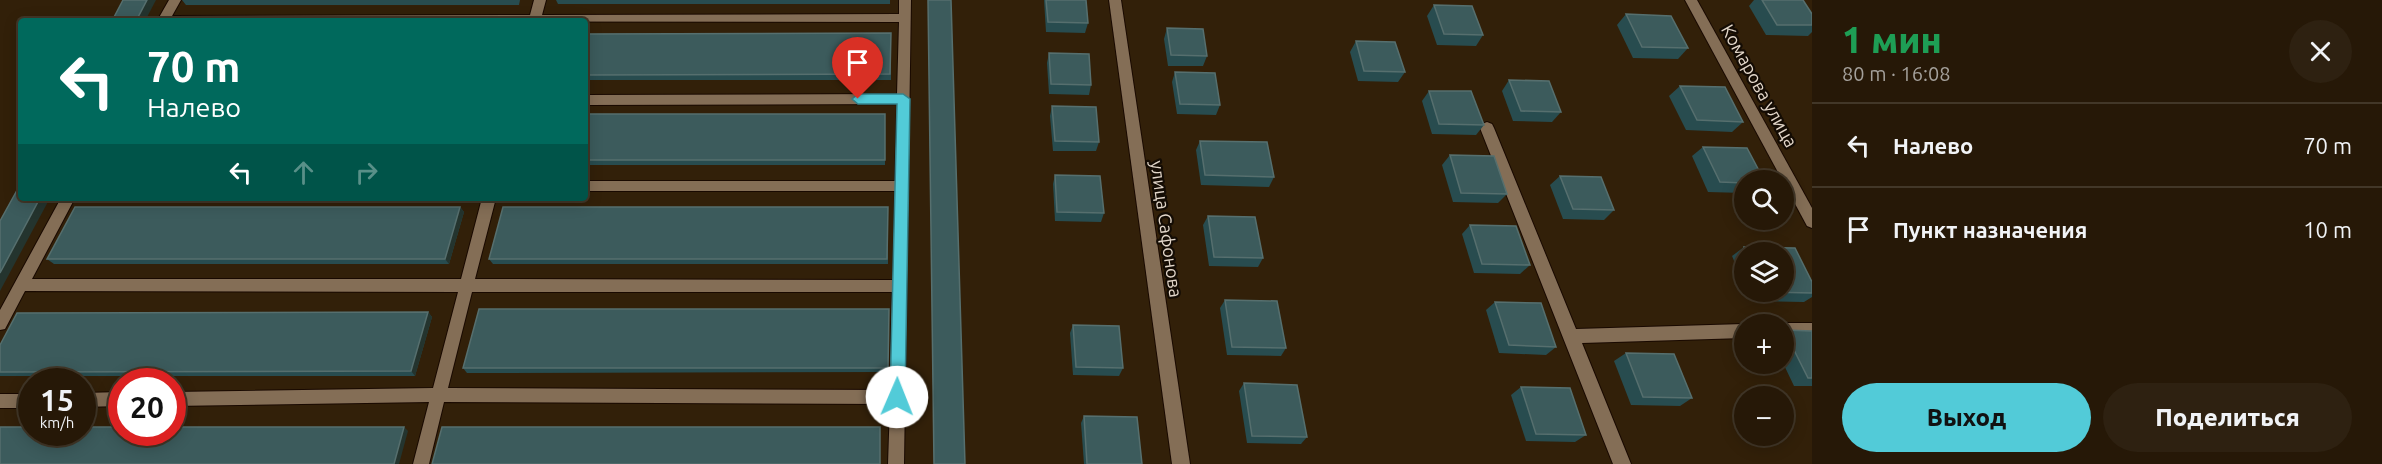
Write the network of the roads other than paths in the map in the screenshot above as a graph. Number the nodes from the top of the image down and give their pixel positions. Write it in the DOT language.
graph roads {
  1 [pos="175,0"];
  2 [pos="540,0"];
  3 [pos="905,0"];
  4 [pos="1115,0"];
  5 [pos="1691,0"];
  6 [pos="165,18"];
  7 [pos="536,18"];
  8 [pos="905,18"];
  9 [pos="588,20"];
  10 [pos="903,99"];
  11 [pos="588,100"];
  12 [pos="1487,128"];
  13 [pos="588,186"];
  14 [pos="902,186"];
  15 [pos="66,201"];
  16 [pos="488,201"];
  17 [pos="1812,222"];
  18 [pos="21,285"];
  19 [pos="467,286"];
  20 [pos="900,286"];
  21 [pos="0,324"];
  22 [pos="1794,330"];
  23 [pos="1812,330"];
  24 [pos="1734,332"];
  25 [pos="1571,336"];
  26 [pos="439,395"];
  27 [pos="897,397"];
  28 [pos="186,399"];
  29 [pos="0,401"];
  30 [pos="18,401"];
  31 [pos="421,464"];
  32 [pos="896,464"];
  33 [pos="1181,464"];
  34 [pos="1622,464"];
  1 -- 6 [label="lane"];
  2 -- 7 [label="lane"];
  3 -- 8 [label="lane"];
  4 -- 33 [label="street, улица Сафонова"];
  5 -- 17 [label="street, Комарова улица"];
  8 -- 9 [label="lane"];
  8 -- 10 [label="lane"];
  10 -- 11 [label="lane"];
  10 -- 14 [label="lane"];
  12 -- 25 [label="street"];
  13 -- 14 [label="lane"];
  14 -- 20 [label="lane"];
  15 -- 18 [label="lane"];
  16 -- 19 [label="lane"];
  18 -- 19 [label="lane"];
  18 -- 21 [label="lane"];
  19 -- 20 [label="lane"];
  19 -- 26 [label="lane"];
  20 -- 27 [label="lane"];
  22 -- 23 [label="street"];
  24 -- 25 [label="street"];
  25 -- 34 [label="street"];
  26 -- 27 [label="lane"];
  26 -- 28 [label="lane"];
  26 -- 31 [label="lane"];
  27 -- 32 [label="lane"];
  29 -- 30 [label="lane"];
}
